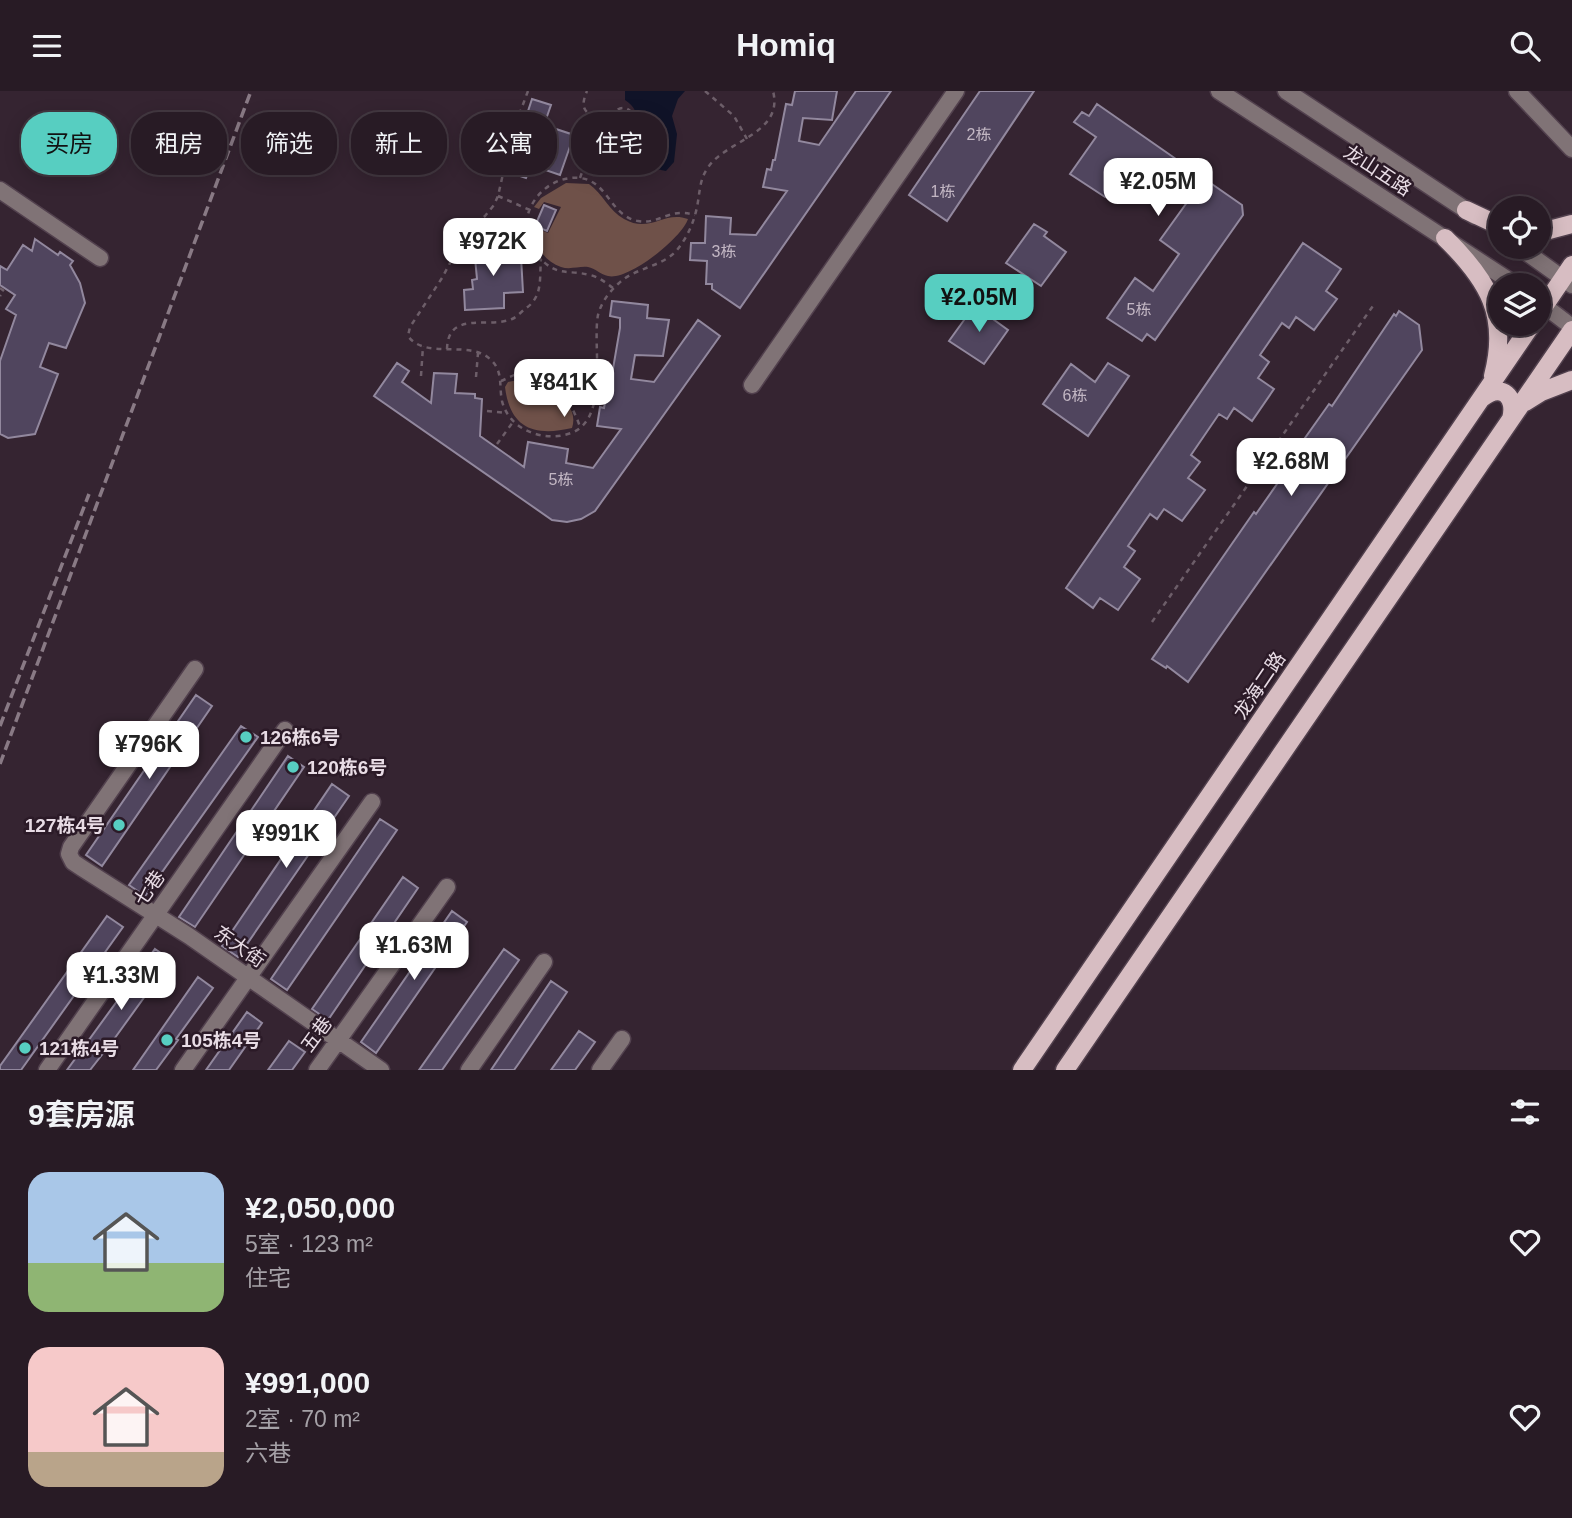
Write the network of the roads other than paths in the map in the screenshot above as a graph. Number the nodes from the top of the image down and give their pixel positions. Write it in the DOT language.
graph roads {
  1 [pos="956,91"];
  2 [pos="1219,91"];
  3 [pos="1286,91"];
  4 [pos="1517,91"];
  5 [pos="1572,149"];
  6 [pos="0,190"];
  7 [pos="1466,210"];
  8 [pos="1488,220"];
  9 [pos="1572,224"];
  10 [pos="1488,226"];
  11 [pos="1551,229"];
  12 [pos="1445,238"];
  13 [pos="100,258"];
  14 [pos="1540,259"];
  15 [pos="1498,273"];
  16 [pos="1569,276"];
  17 [pos="1551,295"];
  18 [pos="1551,314"];
  19 [pos="1572,328"];
  20 [pos="1524,336"];
  21 [pos="1572,380"];
  22 [pos="752,385"];
  23 [pos="1486,392"];
  24 [pos="1515,412"];
  25 [pos="195,669"];
  26 [pos="285,730"];
  27 [pos="372,802"];
  28 [pos="447,887"];
  29 [pos="156,915"];
  30 [pos="544,962"];
  31 [pos="249,978"];
  32 [pos="338,1039"];
  33 [pos="622,1039"];
  34 [pos="47,1070"];
  35 [pos="183,1070"];
  36 [pos="317,1070"];
  37 [pos="381,1070"];
  38 [pos="469,1070"];
  39 [pos="600,1070"];
  40 [pos="1022,1070"];
  41 [pos="1065,1070"];
  1 -- 22 [label="street"];
  2 -- 12 [label="street, 龙山五路"];
  3 -- 7 [label="street, 龙山五路"];
  4 -- 5 [label="street"];
  6 -- 13 [label="street"];
  7 -- 8 [label="main road"];
  7 -- 10 [label="street, 龙山五路"];
  9 -- 11 [label="main road"];
  12 -- 15 [label="street, 龙山五路"];
  12 -- 23 [label="main road"];
  14 -- 16 [label="street"];
  16 -- 17 [label="main road"];
  18 -- 19 [label="street"];
  19 -- 24 [label="main road"];
  20 -- 23 [label="main road, 龙海二路"];
  21 -- 24 [label="main road"];
  23 -- 24 [label="main road"];
  23 -- 40 [label="main road, 龙海二路"];
  24 -- 41 [label="main road"];
  25 -- 29 [label="street, 东大街"];
  26 -- 29 [label="street, 七巷"];
  27 -- 31 [label="street"];
  28 -- 32 [label="street, 五巷"];
  29 -- 31 [label="street, 东大街"];
  29 -- 34 [label="street, 七巷"];
  30 -- 38 [label="street"];
  31 -- 32 [label="street, 东大街"];
  31 -- 35 [label="street"];
  32 -- 36 [label="street, 五巷"];
  32 -- 37 [label="street, 东大街"];
  33 -- 39 [label="street"];
}
